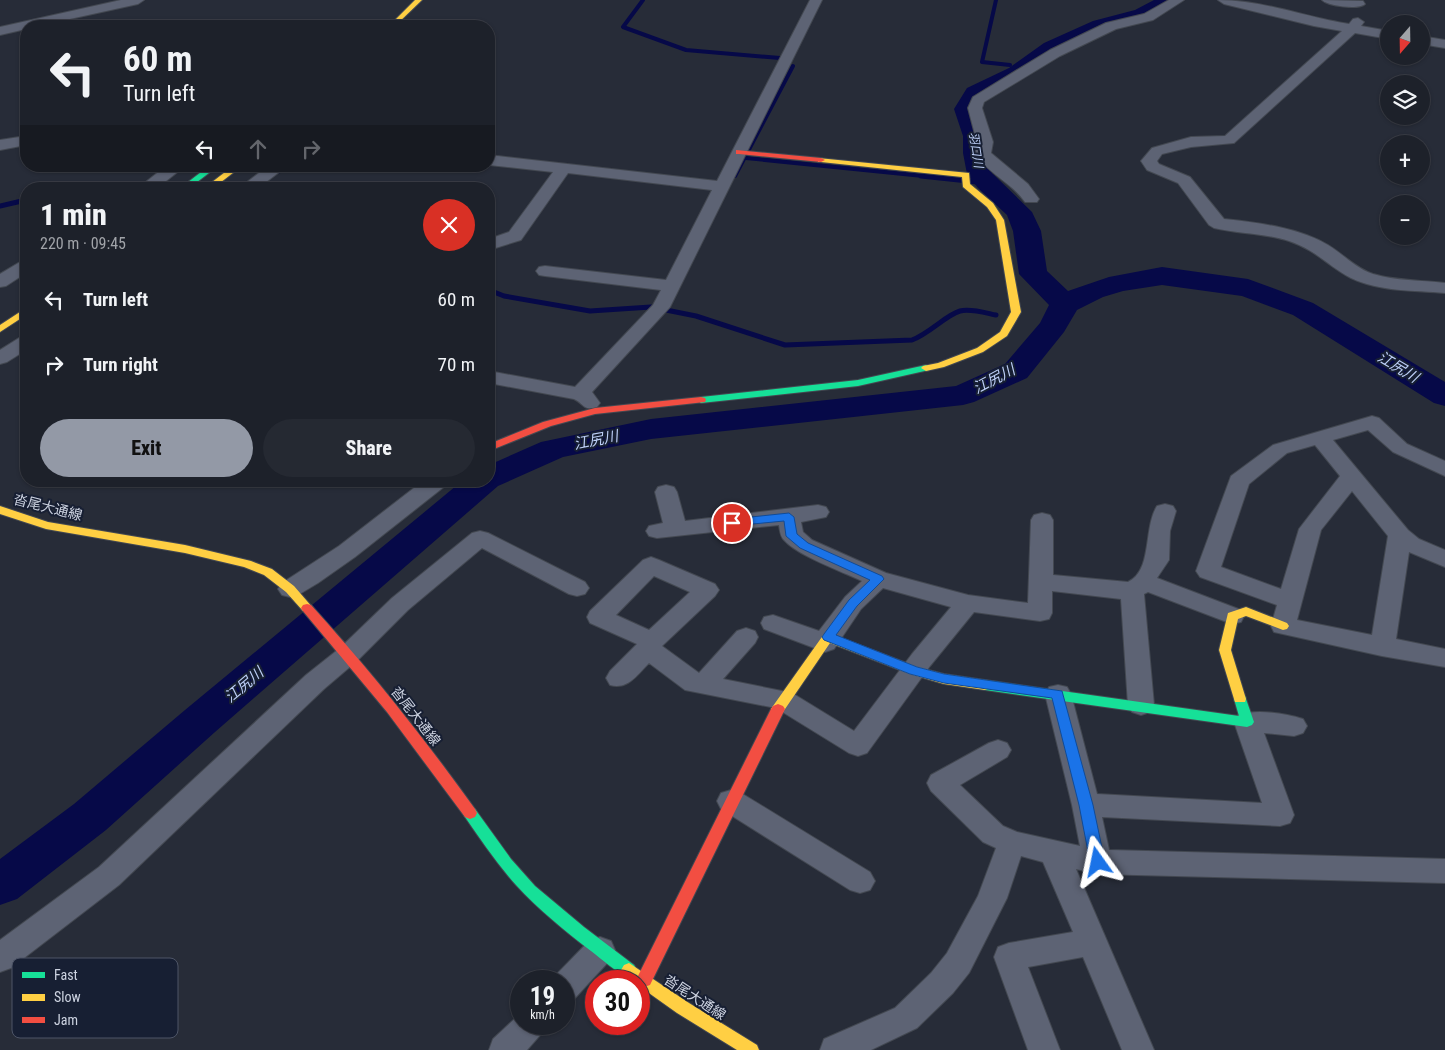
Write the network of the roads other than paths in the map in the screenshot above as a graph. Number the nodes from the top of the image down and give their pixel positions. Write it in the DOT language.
graph roads {
  1 [pos="133,0"];
  2 [pos="419,0"];
  3 [pos="816,0"];
  4 [pos="1178,0"];
  5 [pos="1224,0"];
  6 [pos="1328,0"];
  7 [pos="1359,4"];
  8 [pos="1251,7"];
  9 [pos="1238,15"];
  10 [pos="47,20"];
  11 [pos="398,20"];
  12 [pos="1314,22"];
  13 [pos="20,26"];
  14 [pos="1354,26"];
  15 [pos="0,31"];
  16 [pos="1298,32"];
  17 [pos="1380,33"];
  18 [pos="1430,42"];
  19 [pos="1445,44"];
  20 [pos="20,142"];
  21 [pos="0,145"];
  22 [pos="739,152"];
  23 [pos="495,161"];
  24 [pos="563,168"];
  25 [pos="168,172"];
  26 [pos="206,172"];
  27 [pos="230,172"];
  28 [pos="270,172"];
  29 [pos="154,182"];
  30 [pos="192,182"];
  31 [pos="216,182"];
  32 [pos="256,182"];
  33 [pos="722,186"];
  34 [pos="1031,199"];
  35 [pos="495,243"];
  36 [pos="0,264"];
  37 [pos="20,269"];
  38 [pos="20,270"];
  39 [pos="545,271"];
  40 [pos="0,282"];
  41 [pos="671,286"];
  42 [pos="1445,288"];
  43 [pos="20,316"];
  44 [pos="0,329"];
  45 [pos="20,346"];
  46 [pos="0,358"];
  47 [pos="495,378"];
  48 [pos="580,394"];
  49 [pos="595,411"];
  50 [pos="1320,438"];
  51 [pos="495,446"];
  52 [pos="1445,469"];
  53 [pos="1352,476"];
  54 [pos="429,487"];
  55 [pos="666,492"];
  56 [pos="0,510"];
  57 [pos="1165,511"];
  58 [pos="818,512"];
  59 [pos="789,517"];
  60 [pos="1042,520"];
  61 [pos="1400,535"];
  62 [pos="1445,559"];
  63 [pos="878,579"];
  64 [pos="1040,581"];
  65 [pos="1138,586"];
  66 [pos="577,588"];
  67 [pos="290,589"];
  68 [pos="1289,601"];
  69 [pos="968,603"];
  70 [pos="1232,616"];
  71 [pos="773,623"];
  72 [pos="1283,626"];
  73 [pos="746,637"];
  74 [pos="826,640"];
  75 [pos="1382,647"];
  76 [pos="349,654"];
  77 [pos="1445,658"];
  78 [pos="914,671"];
  79 [pos="619,678"];
  80 [pos="703,685"];
  81 [pos="1058,694"];
  82 [pos="783,700"];
  83 [pos="1141,705"];
  84 [pos="1248,722"];
  85 [pos="1294,726"];
  86 [pos="998,750"];
  87 [pos="731,801"];
  88 [pos="1086,805"];
  89 [pos="1012,842"];
  90 [pos="1054,853"];
  91 [pos="1098,862"];
  92 [pos="1445,871"];
  93 [pos="860,881"];
  94 [pos="1092,942"];
  95 [pos="600,950"];
  96 [pos="0,958"];
  97 [pos="629,970"];
  98 [pos="649,970"];
  99 [pos="575,976"];
  100 [pos="650,984"];
  101 [pos="519,1035"];
  102 [pos="505,1050"];
  103 [pos="751,1050"];
  104 [pos="836,1050"];
  105 [pos="1044,1050"];
  106 [pos="1138,1050"];
  1 -- 10 [label="street"];
  2 -- 11 [label="main road"];
  3 -- 22 [label="street"];
  4 -- 34 [label="street"];
  5 -- 8 [label="street"];
  6 -- 7 [label="street"];
  8 -- 9 [label="street"];
  8 -- 12 [label="street"];
  12 -- 14 [label="street"];
  12 -- 16 [label="street"];
  13 -- 15 [label="street"];
  14 -- 17 [label="street"];
  14 -- 42 [label="street"];
  18 -- 19 [label="street"];
  20 -- 21 [label="street"];
  22 -- 33 [label="street"];
  22 -- 49 [label="main road"];
  23 -- 24 [label="street"];
  24 -- 33 [label="street"];
  24 -- 35 [label="street"];
  25 -- 29 [label="street"];
  26 -- 30 [label="main road"];
  27 -- 31 [label="main road"];
  28 -- 32 [label="street"];
  33 -- 41 [label="street"];
  36 -- 37 [label="street"];
  38 -- 40 [label="street"];
  39 -- 41 [label="street"];
  41 -- 48 [label="street"];
  43 -- 44 [label="main road"];
  45 -- 46 [label="street"];
  47 -- 48 [label="street"];
  48 -- 49 [label="street"];
  49 -- 51 [label="main road"];
  50 -- 52 [label="street"];
  50 -- 53 [label="street"];
  50 -- 68 [label="street"];
  53 -- 61 [label="street"];
  53 -- 68 [label="street"];
  54 -- 67 [label="street"];
  55 -- 59 [label="street"];
  56 -- 67 [label="main road, 沓尾大通線"];
  57 -- 65 [label="street"];
  58 -- 59 [label="street"];
  59 -- 63 [label="street"];
  60 -- 64 [label="street"];
  61 -- 62 [label="street"];
  61 -- 75 [label="street"];
  63 -- 69 [label="street"];
  63 -- 74 [label="street"];
  64 -- 65 [label="street"];
  64 -- 69 [label="street"];
  65 -- 70 [label="street"];
  65 -- 83 [label="street"];
  66 -- 76 [label="street"];
  67 -- 76 [label="main road, 沓尾大通線"];
  68 -- 72 [label="street"];
  69 -- 78 [label="street"];
  70 -- 72 [label="main road"];
  70 -- 84 [label="main road"];
  71 -- 74 [label="street"];
  72 -- 75 [label="street"];
  73 -- 80 [label="street"];
  74 -- 78 [label="main road"];
  74 -- 82 [label="main road"];
  75 -- 77 [label="street"];
  76 -- 95 [label="main road, 沓尾大通線"];
  76 -- 96 [label="street"];
  78 -- 81 [label="main road"];
  78 -- 82 [label="street"];
  79 -- 80 [label="street"];
  80 -- 82 [label="street"];
  81 -- 83 [label="main road"];
  81 -- 88 [label="street"];
  82 -- 87 [label="main road"];
  83 -- 84 [label="main road"];
  84 -- 85 [label="street"];
  84 -- 88 [label="street"];
  86 -- 89 [label="street"];
  87 -- 93 [label="street"];
  87 -- 98 [label="main road"];
  88 -- 91 [label="street"];
  89 -- 90 [label="street"];
  89 -- 104 [label="street"];
  90 -- 91 [label="street"];
  90 -- 94 [label="street"];
  91 -- 92 [label="street"];
  94 -- 105 [label="street"];
  94 -- 106 [label="street"];
  95 -- 97 [label="main road, 沓尾大通線"];
  95 -- 99 [label="street"];
  100 -- 103 [label="main road, 沓尾大通線"];
  101 -- 102 [label="street"];
}
